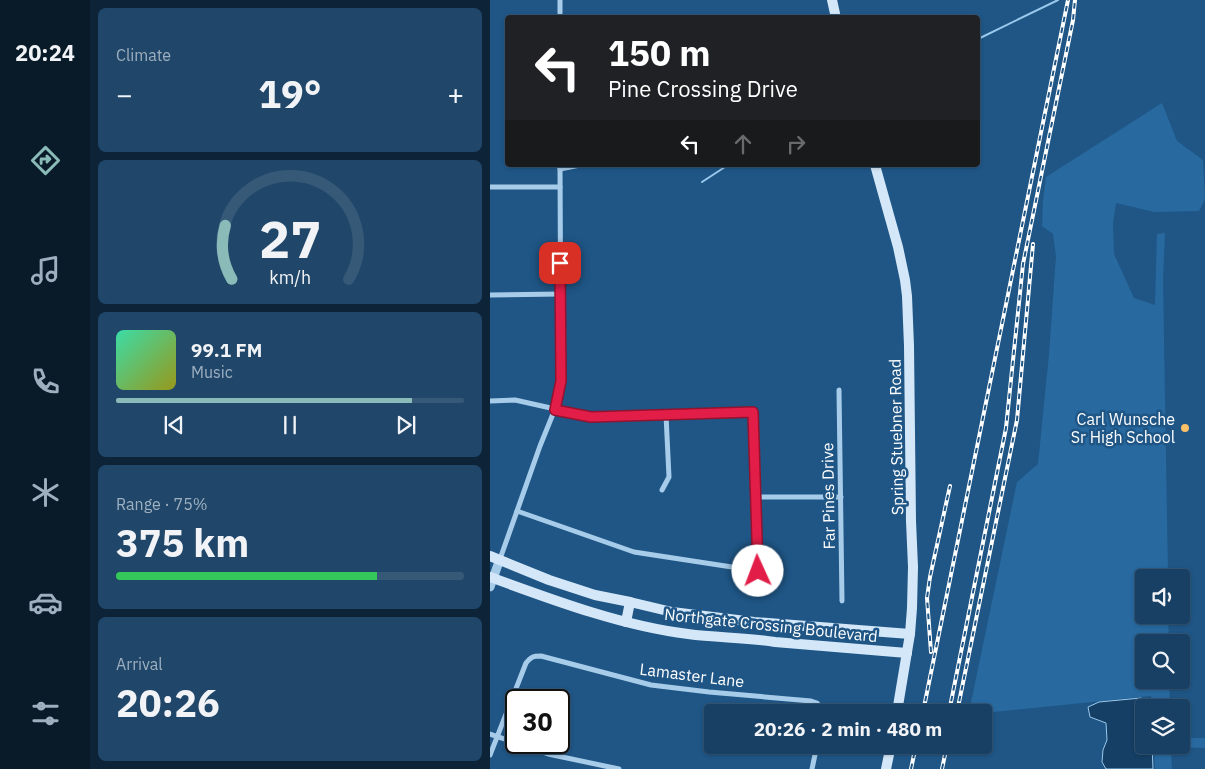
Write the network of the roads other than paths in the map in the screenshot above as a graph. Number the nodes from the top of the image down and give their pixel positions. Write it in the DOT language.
graph roads {
  1 [pos="560,0"];
  2 [pos="832,0"];
  3 [pos="560,15"];
  4 [pos="835,15"];
  5 [pos="560,167"];
  6 [pos="876,167"];
  7 [pos="490,187"];
  8 [pos="560,187"];
  9 [pos="560,294"];
  10 [pos="490,295"];
  11 [pos="839,390"];
  12 [pos="490,401"];
  13 [pos="555,410"];
  14 [pos="666,415"];
  15 [pos="662,490"];
  16 [pos="756,497"];
  17 [pos="840,497"];
  18 [pos="517,511"];
  19 [pos="495,558"];
  20 [pos="491,581"];
  21 [pos="842,601"];
  22 [pos="630,602"];
  23 [pos="626,622"];
  24 [pos="758,622"];
  25 [pos="910,634"];
  26 [pos="757,639"];
  27 [pos="907,653"];
  28 [pos="818,704"];
  29 [pos="898,704"];
  30 [pos="490,734"];
  31 [pos="497,736"];
  32 [pos="815,754"];
  33 [pos="889,754"];
  34 [pos="490,755"];
  35 [pos="619,769"];
  36 [pos="812,769"];
  37 [pos="886,769"];
  1 -- 3 [label="street"];
  2 -- 4 [label="main road"];
  5 -- 8 [label="street"];
  6 -- 25 [label="main road, Spring Stuebner Road"];
  7 -- 8 [label="street"];
  8 -- 9 [label="street"];
  9 -- 10 [label="street"];
  9 -- 13 [label="street"];
  11 -- 17 [label="street, Far Pines Drive"];
  12 -- 13 [label="street"];
  13 -- 14 [label="street"];
  13 -- 18 [label="street"];
  14 -- 15 [label="street"];
  14 -- 16 [label="street"];
  16 -- 17 [label="street"];
  16 -- 18 [label="street"];
  17 -- 21 [label="street, Far Pines Drive"];
  18 -- 19 [label="street"];
  19 -- 20 [label="street"];
  19 -- 22 [label="main road, Northgate Crossing Boulevard"];
  20 -- 23 [label="main road, Northgate Crossing Boulevard"];
  22 -- 23 [label="main road"];
  22 -- 24 [label="main road, Northgate Crossing Boulevard"];
  23 -- 26 [label="main road, Northgate Crossing Boulevard"];
  24 -- 25 [label="main road, Northgate Crossing Boulevard"];
  24 -- 26 [label="main road"];
  25 -- 27 [label="main road, Spring Stuebner Road"];
  26 -- 27 [label="main road, Northgate Crossing Boulevard"];
  27 -- 29 [label="main road, Spring Stuebner Road"];
  28 -- 31 [label="street, Lamaster Lane"];
  30 -- 31 [label="street"];
  31 -- 34 [label="street"];
  31 -- 35 [label="street"];
  32 -- 36 [label="street"];
  33 -- 37 [label="main road"];
}
